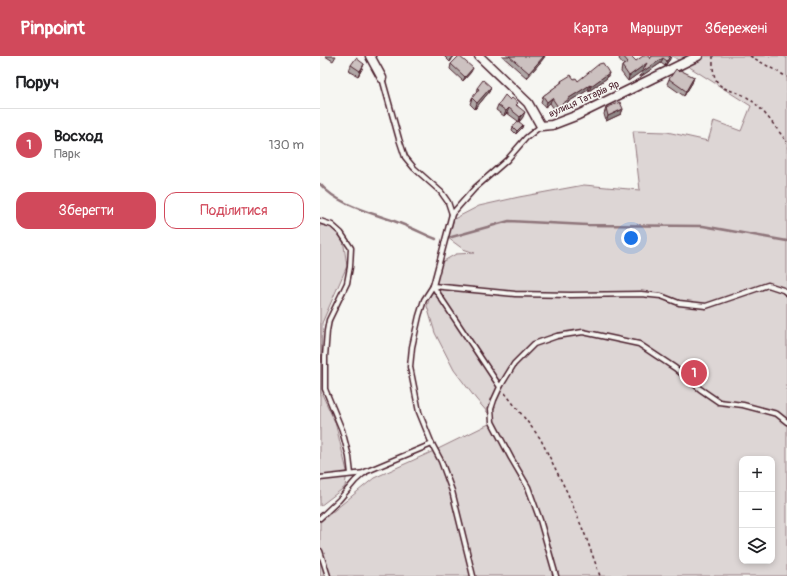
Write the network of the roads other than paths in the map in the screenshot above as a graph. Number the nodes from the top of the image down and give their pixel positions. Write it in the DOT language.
graph roads {
  1 [pos="370,56"];
  2 [pos="479,56"];
  3 [pos="698,56"];
  4 [pos="382,78"];
  5 [pos="540,126"];
  6 [pos="452,214"];
  7 [pos="320,221"];
  8 [pos="433,286"];
  9 [pos="787,293"];
  10 [pos="500,387"];
  11 [pos="787,422"];
  12 [pos="432,444"];
  13 [pos="365,472"];
  14 [pos="351,474"];
  15 [pos="320,478"];
  16 [pos="320,518"];
  17 [pos="320,551"];
  18 [pos="328,576"];
  19 [pos="473,576"];
  20 [pos="556,576"];
  1 -- 4 [label="street"];
  2 -- 5 [label="street, вулиця Татарів Яр"];
  3 -- 5 [label="street, вулиця Татарів Яр"];
  4 -- 6 [label="lane"];
  5 -- 6 [label="lane"];
  6 -- 8 [label="lane"];
  7 -- 14 [label="lane"];
  8 -- 9 [label="lane"];
  8 -- 10 [label="lane"];
  8 -- 12 [label="lane"];
  10 -- 11 [label="lane"];
  10 -- 20 [label="lane"];
  12 -- 13 [label="lane"];
  12 -- 19 [label="lane"];
  13 -- 14 [label="lane"];
  13 -- 16 [label="lane"];
  14 -- 15 [label="lane"];
  17 -- 18 [label="lane"];
}
